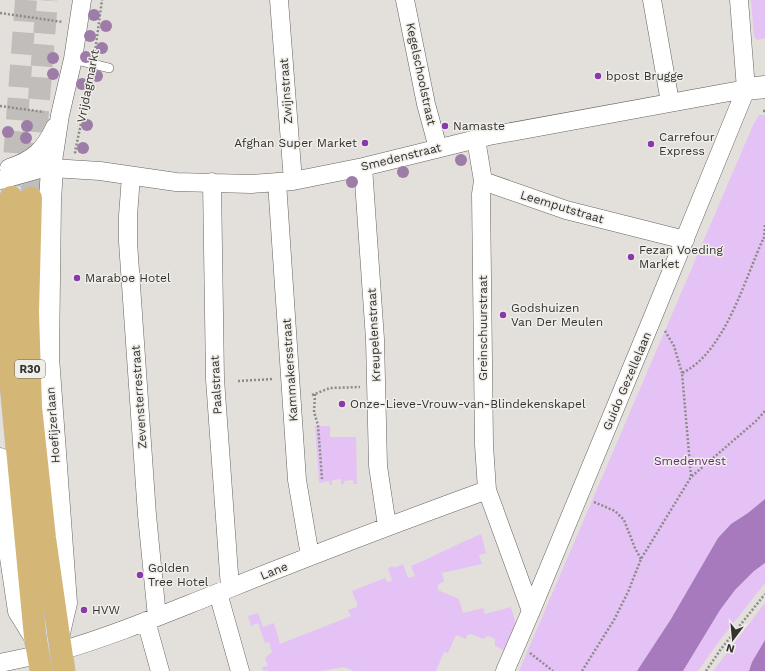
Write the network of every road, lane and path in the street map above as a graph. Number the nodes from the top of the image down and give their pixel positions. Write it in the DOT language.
graph roads {
  1 [pos="82,0"];
  2 [pos="102,0"];
  3 [pos="279,0"];
  4 [pos="404,0"];
  5 [pos="652,0"];
  6 [pos="739,0"];
  7 [pos="0,13"];
  8 [pos="69,23"];
  9 [pos="73,59"];
  10 [pos="93,64"];
  11 [pos="109,68"];
  12 [pos="757,88"];
  13 [pos="670,102"];
  14 [pos="0,106"];
  15 [pos="52,113"];
  16 [pos="476,139"];
  17 [pos="438,148"];
  18 [pos="363,167"];
  19 [pos="52,168"];
  20 [pos="83,170"];
  21 [pos="0,171"];
  22 [pos="131,176"];
  23 [pos="483,181"];
  24 [pos="212,182"];
  25 [pos="285,182"];
  26 [pos="14,192"];
  27 [pos="765,225"];
  28 [pos="764,239"];
  29 [pos="685,240"];
  30 [pos="652,319"];
  31 [pos="682,373"];
  32 [pos="290,378"];
  33 [pos="238,381"];
  34 [pos="376,387"];
  35 [pos="765,411"];
  36 [pos="0,459"];
  37 [pos="691,477"];
  38 [pos="322,479"];
  39 [pos="487,490"];
  40 [pos="578,496"];
  41 [pos="386,526"];
  42 [pos="5,552"];
  43 [pos="310,556"];
  44 [pos="641,559"];
  45 [pos="224,590"];
  46 [pos="765,594"];
  47 [pos="531,611"];
  48 [pos="152,619"];
  49 [pos="517,642"];
  50 [pos="61,652"];
  51 [pos="38,654"];
  52 [pos="0,663"];
  53 [pos="160,671"];
  54 [pos="240,671"];
  55 [pos="505,671"];
  56 [pos="553,671"];
  57 [pos="582,671"];
  58 [pos="706,671"];
  1 -- 9 [label="street, Vrijdagmarkt"];
  2 -- 10 [label="path, Vrijdagmarkt"];
  3 -- 25 [label="street, Zwijnstraat"];
  4 -- 17 [label="street, Kegelschoolstraat"];
  5 -- 13 [label="street"];
  6 -- 12 [label="street"];
  7 -- 8 [label="path"];
  9 -- 10 [label="lane"];
  9 -- 15 [label="street, Vrijdagmarkt"];
  10 -- 11 [label="lane"];
  10 -- 20 [label="path, Vrijdagmarkt"];
  12 -- 13 [label="street, Smedenstraat"];
  12 -- 29 [label="street, Guido Gezellelaan"];
  13 -- 16 [label="street, Smedenstraat"];
  14 -- 15 [label="path"];
  15 -- 19 [label="street, Vrijdagmarkt"];
  15 -- 21 [label="street, Vrijdagmarkt"];
  16 -- 17 [label="street, Smedenstraat"];
  16 -- 23 [label="street"];
  17 -- 18 [label="street, Smedenstraat"];
  18 -- 25 [label="street, Smedenstraat"];
  18 -- 34 [label="street, Kreupelenstraat"];
  19 -- 20 [label="street, Smedenstraat"];
  19 -- 26 [label="street, Smedenstraat"];
  19 -- 50 [label="main road, Hoefijzerlaan"];
  20 -- 22 [label="street, Smedenstraat"];
  22 -- 24 [label="street, Smedenstraat"];
  22 -- 48 [label="street, Zevensterrestraat"];
  23 -- 29 [label="street, Leemputstraat"];
  23 -- 39 [label="street, Greinschuurstraat"];
  24 -- 25 [label="street, Smedenstraat"];
  24 -- 45 [label="street, Paalstraat"];
  25 -- 32 [label="street, Kammakersstraat"];
  26 -- 50 [label="main road, Hoefijzerlaan / R30"];
  26 -- 51 [label="main road, R30"];
  27 -- 28 [label="path"];
  28 -- 31 [label="path"];
  29 -- 30 [label="street, Guido Gezellelaan"];
  30 -- 31 [label="path"];
  30 -- 40 [label="street, Guido Gezellelaan"];
  31 -- 37 [label="path"];
  32 -- 33 [label="path"];
  32 -- 43 [label="street, Kammakersstraat"];
  34 -- 38 [label="path"];
  34 -- 41 [label="street, Kreupelenstraat"];
  35 -- 37 [label="path"];
  36 -- 42 [label="main road"];
  37 -- 44 [label="path"];
  39 -- 41 [label="street, Lane"];
  39 -- 47 [label="street, Greinschuurstraat"];
  40 -- 44 [label="path"];
  40 -- 47 [label="street, Guido Gezellelaan"];
  41 -- 43 [label="street, Lane"];
  42 -- 51 [label="main road"];
  43 -- 45 [label="street, Lane"];
  44 -- 57 [label="path"];
  45 -- 48 [label="street, Lane"];
  45 -- 54 [label="street, Paalstraat"];
  46 -- 58 [label="path"];
  47 -- 49 [label="street, Guido Gezellelaan"];
  48 -- 50 [label="street, Lane"];
  48 -- 53 [label="street, Zevensterrestraat"];
  49 -- 55 [label="street, Guido Gezellelaan"];
  49 -- 56 [label="path"];
  51 -- 52 [label="street"];
}
